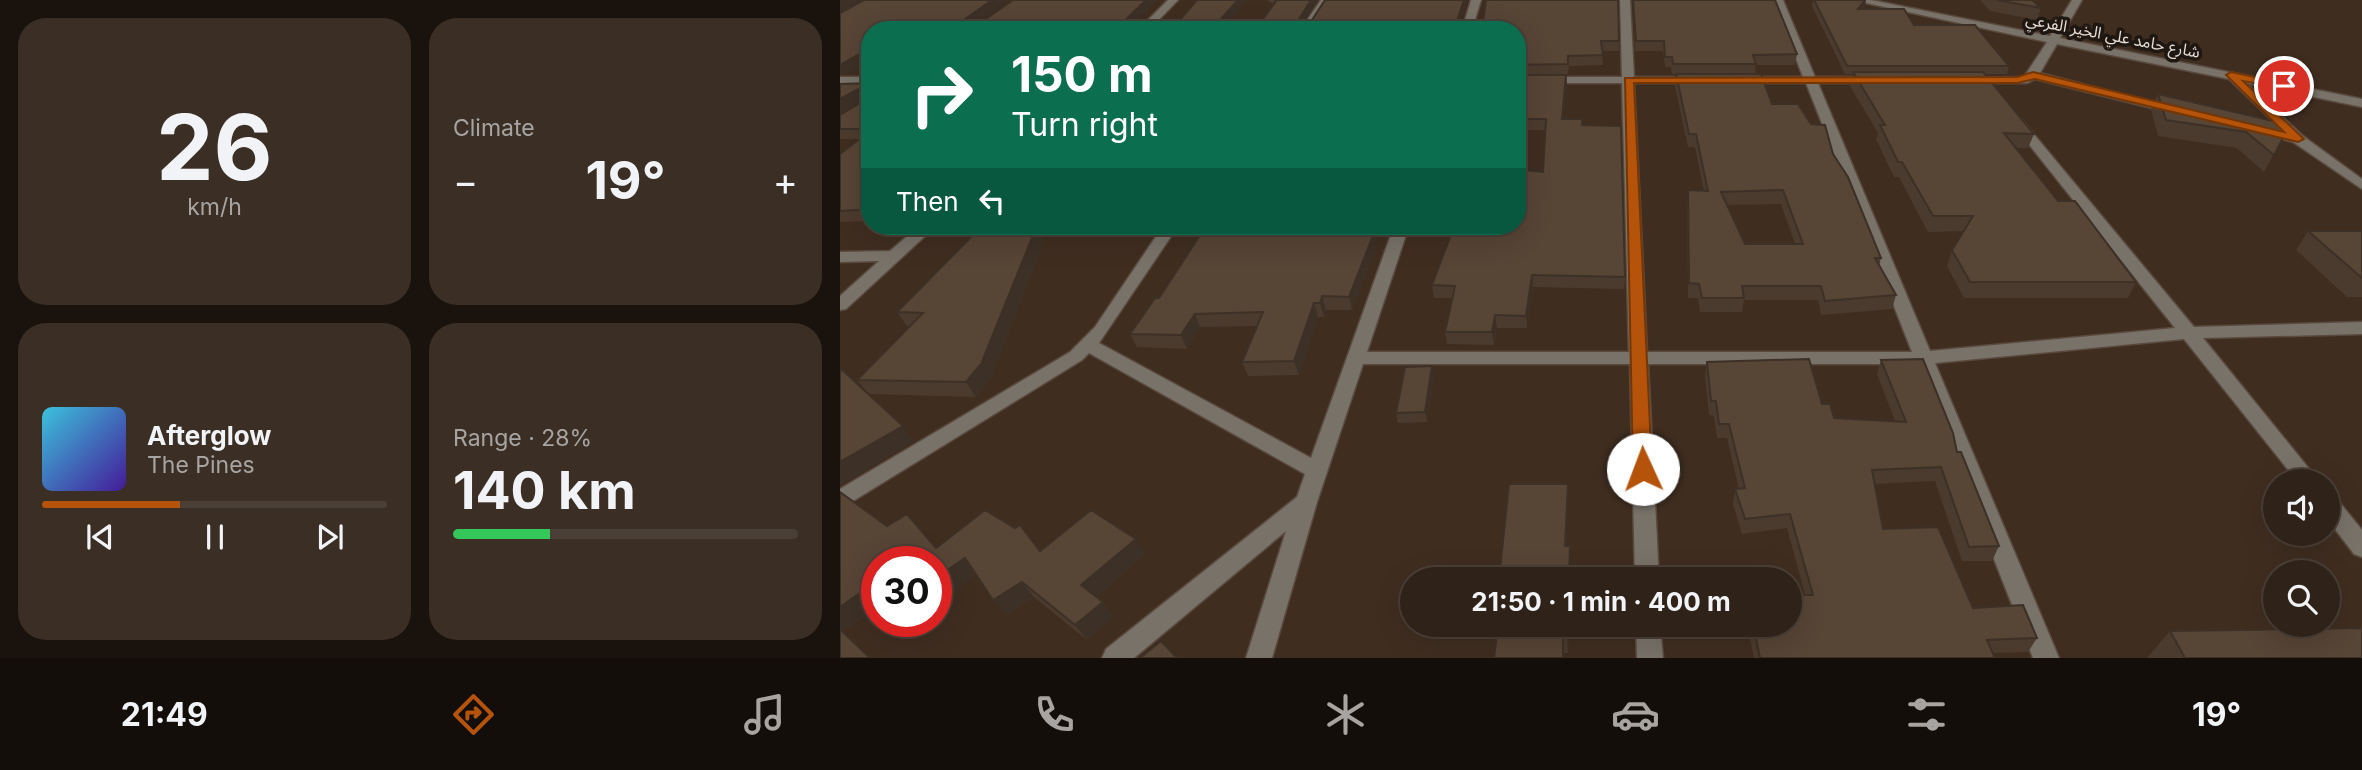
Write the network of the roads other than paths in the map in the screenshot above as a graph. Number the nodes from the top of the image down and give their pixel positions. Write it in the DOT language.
graph roads {
  1 [pos="1174,0"];
  2 [pos="1326,0"];
  3 [pos="1476,0"];
  4 [pos="1625,0"];
  5 [pos="1778,0"];
  6 [pos="1857,0"];
  7 [pos="1906,0"];
  8 [pos="2077,0"];
  9 [pos="1914,12"];
  10 [pos="1152,21"];
  11 [pos="1311,21"];
  12 [pos="1469,21"];
  13 [pos="2053,39"];
  14 [pos="2231,75"];
  15 [pos="2030,78"];
  16 [pos="840,80"];
  17 [pos="861,80"];
  18 [pos="1526,80"];
  19 [pos="1628,80"];
  20 [pos="1707,80"];
  21 [pos="1733,80"];
  22 [pos="1812,80"];
  23 [pos="1891,80"];
  24 [pos="1957,80"];
  25 [pos="1983,80"];
  26 [pos="2362,103"];
  27 [pos="2192,113"];
  28 [pos="2245,126"];
  29 [pos="2298,139"];
  30 [pos="2362,185"];
  31 [pos="918,235"];
  32 [pos="1165,235"];
  33 [pos="1398,235"];
  34 [pos="895,256"];
  35 [pos="840,257"];
  36 [pos="840,305"];
  37 [pos="2362,328"];
  38 [pos="2188,333"];
  39 [pos="1088,345"];
  40 [pos="1357,358"];
  41 [pos="1924,358"];
  42 [pos="1638,359"];
  43 [pos="2299,469"];
  44 [pos="1317,471"];
  45 [pos="840,500"];
  46 [pos="1306,502"];
  47 [pos="2340,519"];
  48 [pos="2362,547"];
  49 [pos="1647,567"];
  50 [pos="1649,637"];
  51 [pos="1115,658"];
  52 [pos="1259,658"];
  53 [pos="1650,658"];
  54 [pos="2046,658"];
  1 -- 10 [label="street"];
  2 -- 11 [label="street"];
  3 -- 12 [label="street"];
  4 -- 19 [label="street"];
  5 -- 22 [label="street"];
  6 -- 9 [label="street, شارع حامد علي الخير الفرعي"];
  7 -- 9 [label="street"];
  8 -- 13 [label="street"];
  9 -- 13 [label="street, شارع حامد علي الخير الفرعي"];
  13 -- 14 [label="street, شارع حامد علي الخير الفرعي"];
  13 -- 15 [label="street"];
  14 -- 26 [label="street, شارع حامد علي الخير الفرعي"];
  14 -- 29 [label="street"];
  15 -- 25 [label="street"];
  15 -- 27 [label="street"];
  16 -- 17 [label="street"];
  18 -- 19 [label="street"];
  19 -- 20 [label="street"];
  19 -- 42 [label="street"];
  21 -- 22 [label="street"];
  22 -- 23 [label="street"];
  22 -- 41 [label="street"];
  24 -- 25 [label="street"];
  25 -- 38 [label="street"];
  28 -- 29 [label="street"];
  29 -- 30 [label="street"];
  31 -- 34 [label="street"];
  32 -- 39 [label="street"];
  33 -- 40 [label="street"];
  34 -- 35 [label="street"];
  34 -- 36 [label="street"];
  37 -- 38 [label="street"];
  38 -- 41 [label="street"];
  38 -- 43 [label="street"];
  39 -- 44 [label="street"];
  39 -- 45 [label="street"];
  40 -- 42 [label="street"];
  40 -- 44 [label="street"];
  41 -- 42 [label="street"];
  41 -- 54 [label="street"];
  42 -- 49 [label="street"];
  44 -- 46 [label="street"];
  46 -- 51 [label="street"];
  46 -- 52 [label="street"];
  47 -- 48 [label="street"];
  50 -- 53 [label="street"];
}
